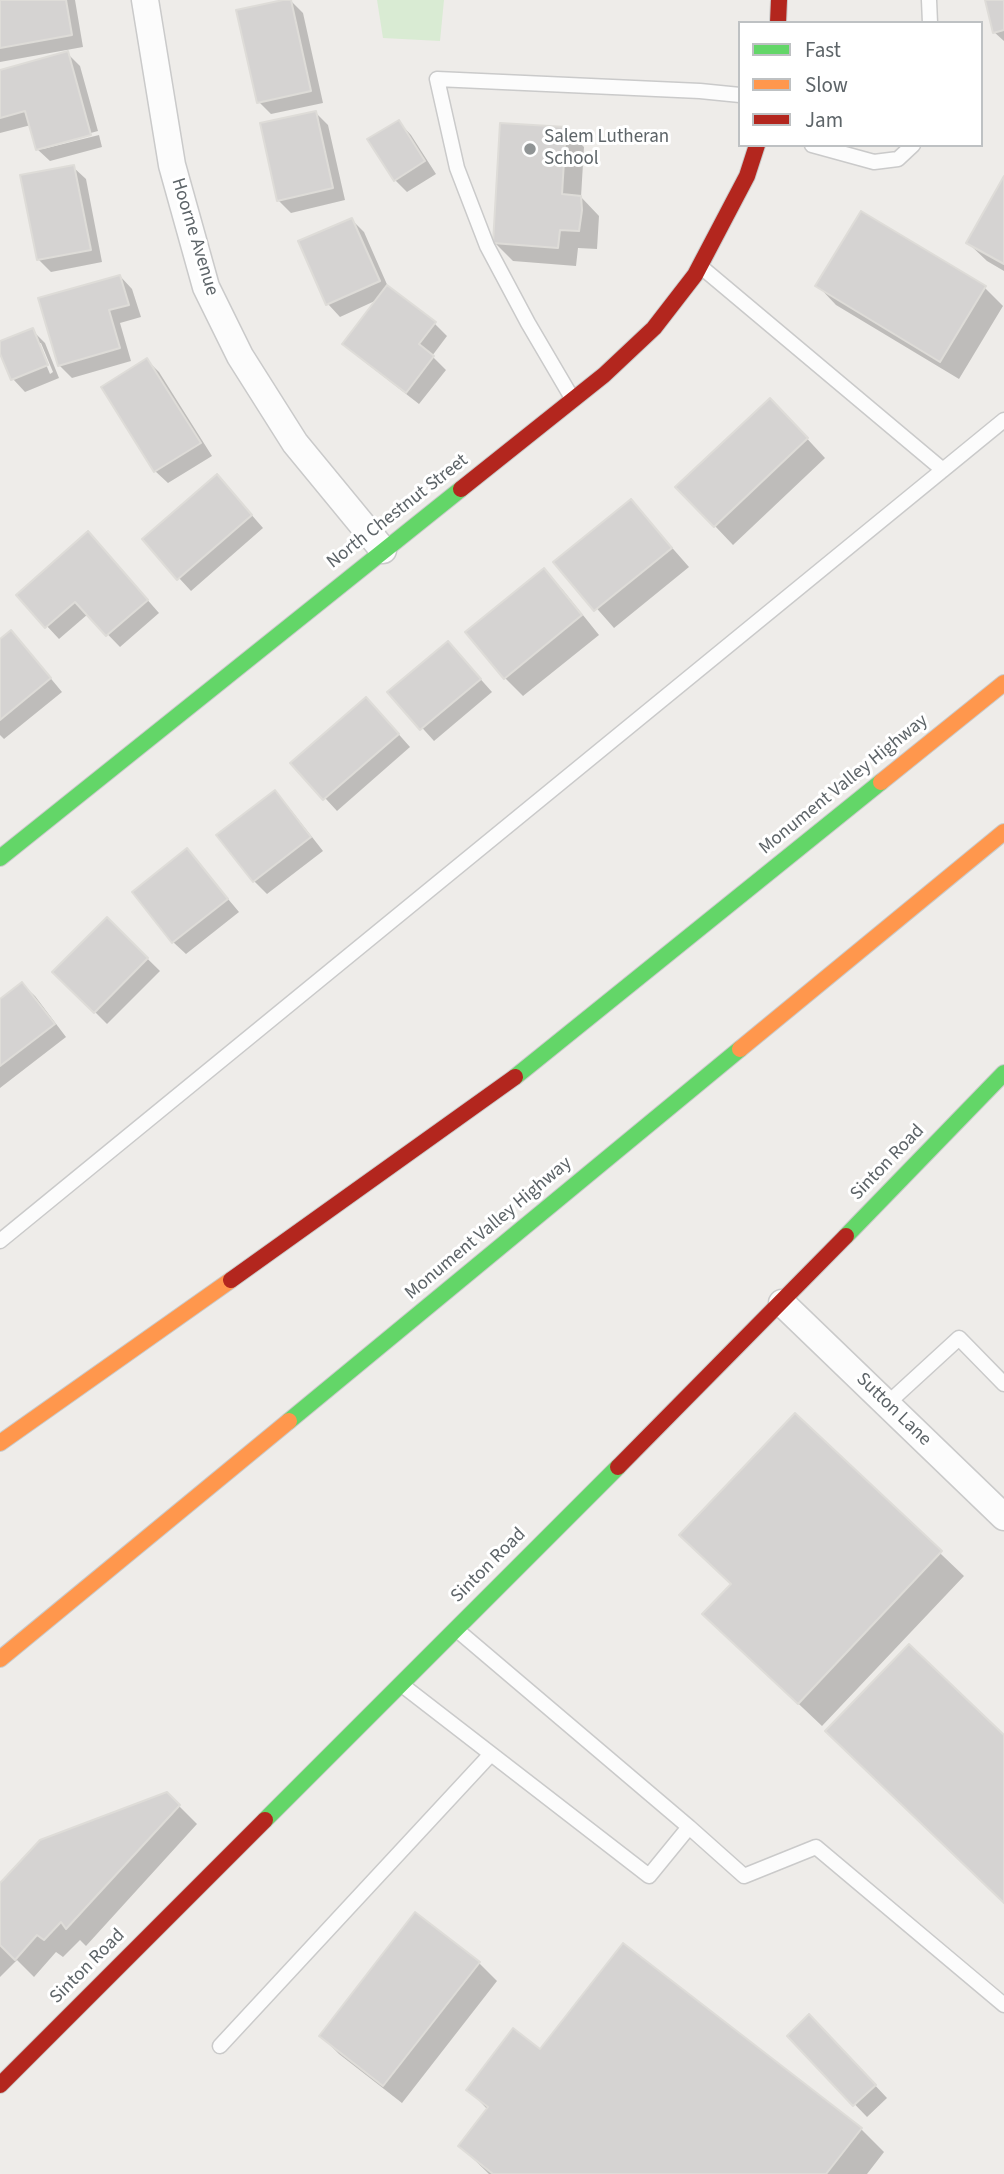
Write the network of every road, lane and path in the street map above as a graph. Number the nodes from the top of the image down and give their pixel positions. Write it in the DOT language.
graph roads {
  1 [pos="145,0"];
  2 [pos="779,0"];
  3 [pos="929,0"];
  4 [pos="778,21"];
  5 [pos="930,21"];
  6 [pos="738,95"];
  7 [pos="756,147"];
  8 [pos="819,147"];
  9 [pos="911,147"];
  10 [pos="700,266"];
  11 [pos="573,400"];
  12 [pos="1004,420"];
  13 [pos="943,470"];
  14 [pos="383,550"];
  15 [pos="1004,683"];
  16 [pos="1004,831"];
  17 [pos="0,858"];
  18 [pos="1004,1073"];
  19 [pos="0,1241"];
  20 [pos="782,1303"];
  21 [pos="1004,1384"];
  22 [pos="887,1404"];
  23 [pos="0,1443"];
  24 [pos="1004,1517"];
  25 [pos="456,1629"];
  26 [pos="0,1659"];
  27 [pos="401,1684"];
  28 [pos="491,1754"];
  29 [pos="689,1827"];
  30 [pos="1004,2005"];
  31 [pos="220,2046"];
  32 [pos="0,2085"];
  1 -- 14 [label="street, Hoorne Avenue"];
  2 -- 4 [label="main road"];
  3 -- 5 [label="lane"];
  6 -- 11 [label="lane"];
  7 -- 10 [label="main road, North Chestnut Street"];
  8 -- 9 [label="lane"];
  10 -- 11 [label="main road, North Chestnut Street"];
  10 -- 13 [label="lane"];
  11 -- 14 [label="main road, North Chestnut Street"];
  12 -- 13 [label="lane"];
  13 -- 19 [label="lane"];
  14 -- 17 [label="main road, North Chestnut Street"];
  15 -- 23 [label="main road, Monument Valley Highway"];
  16 -- 26 [label="main road, Monument Valley Highway"];
  18 -- 20 [label="main road, Sinton Road"];
  20 -- 22 [label="street, Sutton Lane"];
  20 -- 25 [label="main road, Sinton Road"];
  21 -- 22 [label="lane"];
  22 -- 24 [label="street, Sutton Lane"];
  25 -- 27 [label="main road, Sinton Road"];
  25 -- 29 [label="lane"];
  27 -- 28 [label="lane"];
  27 -- 32 [label="main road, Sinton Road"];
  28 -- 29 [label="lane"];
  28 -- 31 [label="lane"];
  29 -- 30 [label="lane"];
}
